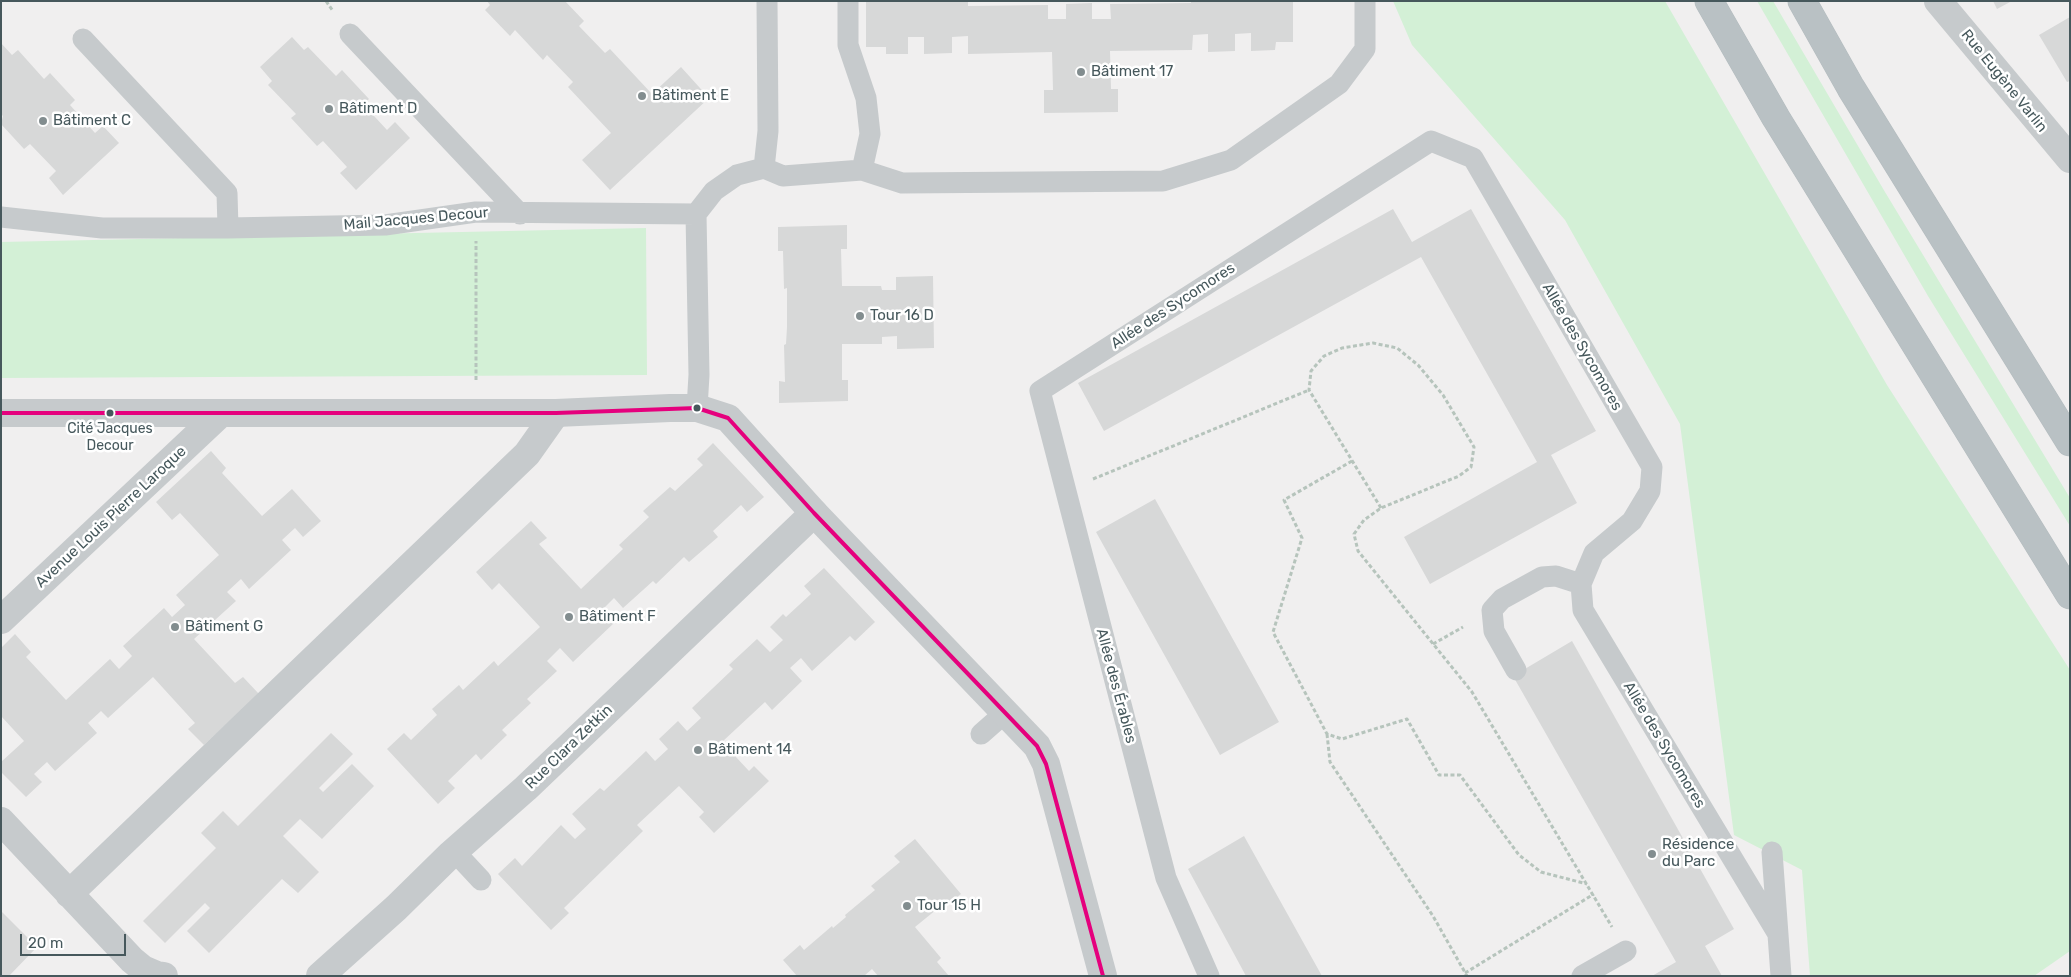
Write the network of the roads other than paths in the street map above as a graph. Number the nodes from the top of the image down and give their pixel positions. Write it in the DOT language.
graph roads {
  1 [pos="767,1"];
  2 [pos="848,1"];
  3 [pos="1365,1"];
  4 [pos="1709,1"];
  5 [pos="1802,1"];
  6 [pos="1938,1"];
  7 [pos="350,34"];
  8 [pos="83,39"];
  9 [pos="2066,148"];
  10 [pos="764,168"];
  11 [pos="862,170"];
  12 [pos="520,214"];
  13 [pos="696,214"];
  14 [pos="1,218"];
  15 [pos="228,228"];
  16 [pos="1040,392"];
  17 [pos="697,408"];
  18 [pos="556,413"];
  19 [pos="1,414"];
  20 [pos="220,414"];
  21 [pos="2070,442"];
  22 [pos="814,513"];
  23 [pos="1581,584"];
  24 [pos="2070,595"];
  25 [pos="1,620"];
  26 [pos="1516,670"];
  27 [pos="1006,712"];
  28 [pos="981,734"];
  29 [pos="1,821"];
  30 [pos="454,851"];
  31 [pos="1772,852"];
  32 [pos="481,880"];
  33 [pos="70,894"];
  34 [pos="1778,934"];
  35 [pos="1626,951"];
  36 [pos="164,976"];
  37 [pos="320,976"];
  38 [pos="1103,976"];
  39 [pos="1209,976"];
  40 [pos="1582,976"];
  41 [pos="1781,976"];
  1 -- 10 [label="lane"];
  2 -- 11 [label="lane"];
  3 -- 11 [label="lane"];
  4 -- 24 [label="highway"];
  5 -- 21 [label="highway"];
  6 -- 9 [label="street, Rue Eugène Varlin"];
  7 -- 12 [label="lane"];
  8 -- 15 [label="lane"];
  10 -- 11 [label="lane"];
  10 -- 13 [label="lane"];
  12 -- 13 [label="lane, Mail Jacques Decour"];
  12 -- 15 [label="lane, Mail Jacques Decour"];
  13 -- 17 [label="lane"];
  14 -- 15 [label="lane, Mail Jacques Decour"];
  16 -- 23 [label="lane, Allée des Sycomores"];
  16 -- 39 [label="lane, Allée des Érables"];
  17 -- 18 [label="street"];
  17 -- 22 [label="street"];
  18 -- 20 [label="street"];
  18 -- 33 [label="street"];
  19 -- 20 [label="street"];
  20 -- 25 [label="street, Avenue Louis Pierre Laroque"];
  22 -- 27 [label="street"];
  22 -- 30 [label="street, Rue Clara Zetkin"];
  23 -- 26 [label="lane"];
  23 -- 34 [label="lane, Allée des Sycomores"];
  27 -- 28 [label="lane"];
  27 -- 38 [label="street"];
  29 -- 33 [label="street"];
  30 -- 32 [label="lane"];
  30 -- 37 [label="street, Rue Clara Zetkin"];
  31 -- 34 [label="lane"];
  33 -- 36 [label="street"];
  34 -- 41 [label="lane, Allée des Sycomores"];
  35 -- 40 [label="lane"];
}
